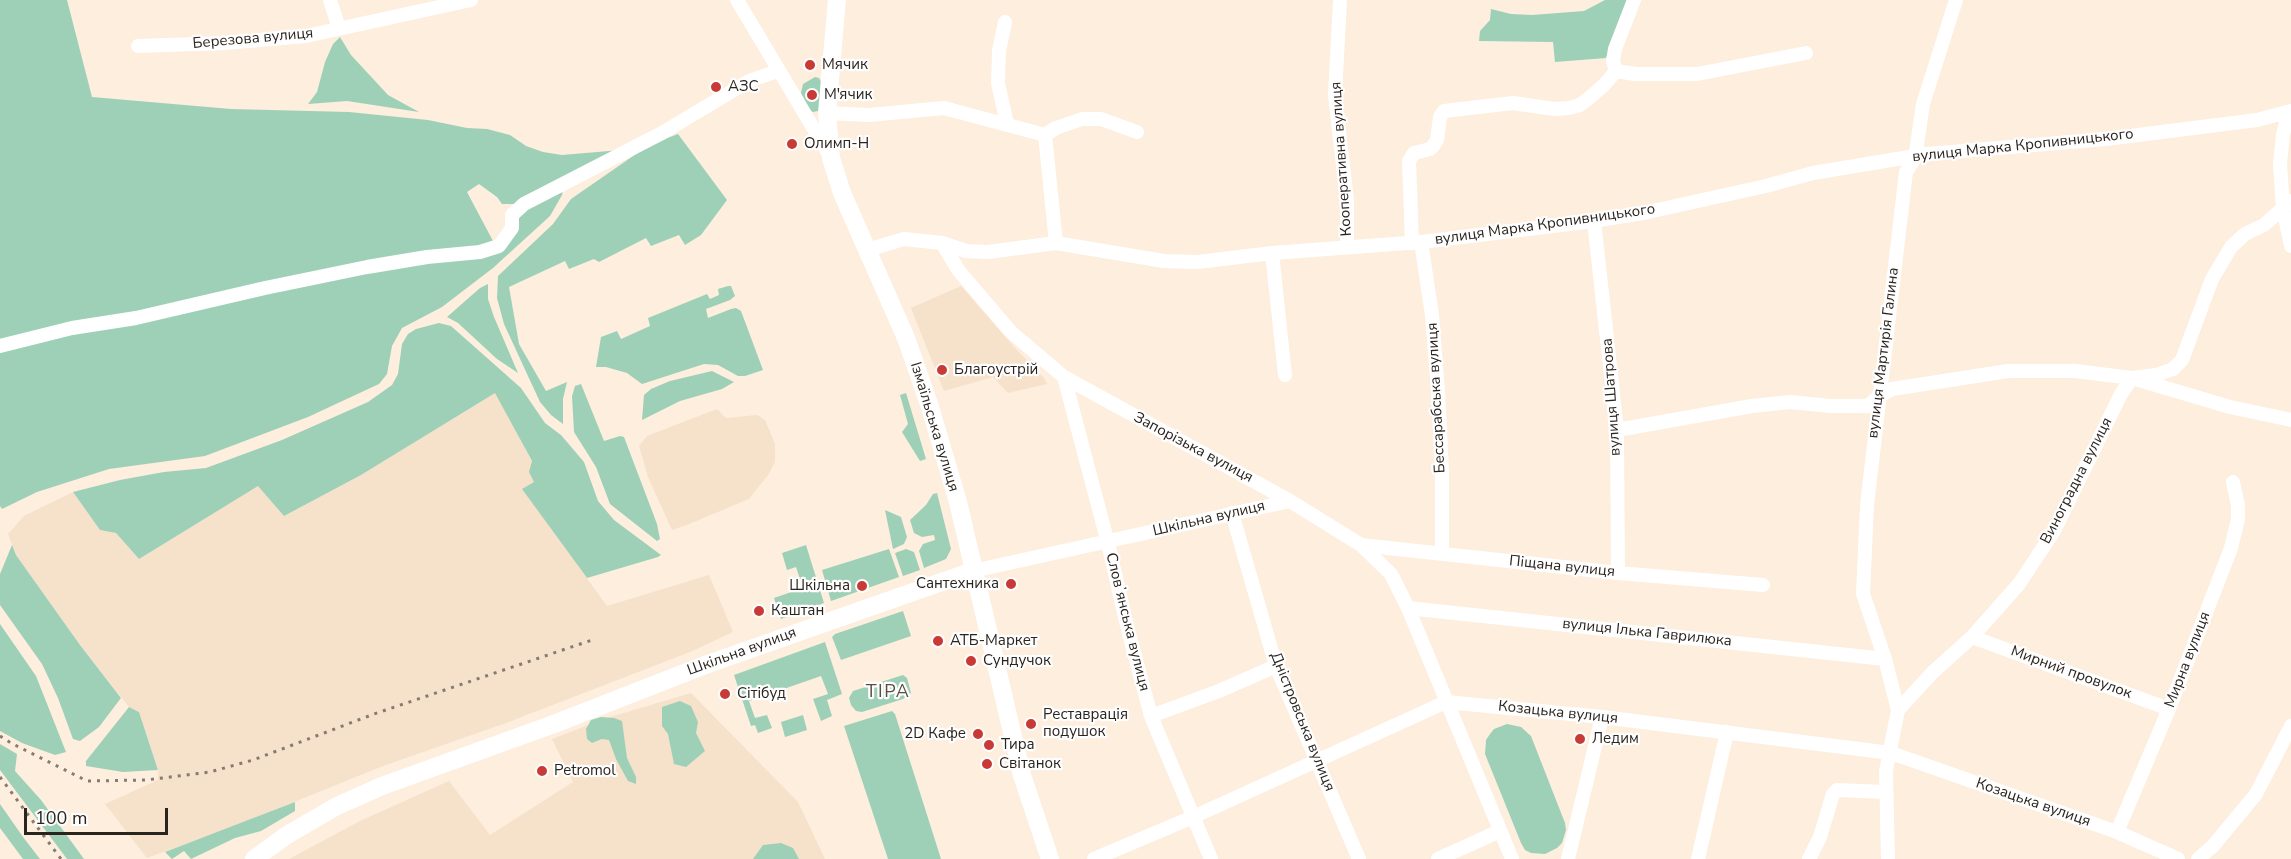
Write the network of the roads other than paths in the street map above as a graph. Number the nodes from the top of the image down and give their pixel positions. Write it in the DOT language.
graph roads {
  1 [pos="330,0"];
  2 [pos="471,0"];
  3 [pos="737,0"];
  4 [pos="837,0"];
  5 [pos="1340,0"];
  6 [pos="1634,0"];
  7 [pos="1956,0"];
  8 [pos="1005,22"];
  9 [pos="339,28"];
  10 [pos="138,46"];
  11 [pos="1806,53"];
  12 [pos="1616,70"];
  13 [pos="778,71"];
  14 [pos="2291,111"];
  15 [pos="827,113"];
  16 [pos="2270,117"];
  17 [pos="2291,117"];
  18 [pos="1007,124"];
  19 [pos="1137,132"];
  20 [pos="1045,135"];
  21 [pos="2283,135"];
  22 [pos="831,158"];
  23 [pos="1915,158"];
  24 [pos="2287,205"];
  25 [pos="1594,221"];
  26 [pos="942,243"];
  27 [pos="1056,243"];
  28 [pos="1417,243"];
  29 [pos="2291,246"];
  30 [pos="1347,247"];
  31 [pos="867,250"];
  32 [pos="1272,253"];
  33 [pos="0,346"];
  34 [pos="1285,375"];
  35 [pos="1064,377"];
  36 [pos="2132,378"];
  37 [pos="1878,397"];
  38 [pos="2291,420"];
  39 [pos="1617,430"];
  40 [pos="2233,482"];
  41 [pos="1290,501"];
  42 [pos="1232,513"];
  43 [pos="1108,543"];
  44 [pos="1361,545"];
  45 [pos="1401,550"];
  46 [pos="1442,554"];
  47 [pos="973,571"];
  48 [pos="1618,573"];
  49 [pos="1391,574"];
  50 [pos="1763,585"];
  51 [pos="1408,608"];
  52 [pos="1972,638"];
  53 [pos="1885,659"];
  54 [pos="1276,666"];
  55 [pos="1446,702"];
  56 [pos="2169,709"];
  57 [pos="1898,710"];
  58 [pos="1150,716"];
  59 [pos="1602,717"];
  60 [pos="2291,726"];
  61 [pos="1727,732"];
  62 [pos="1891,753"];
  63 [pos="1317,759"];
  64 [pos="1885,792"];
  65 [pos="1193,817"];
  66 [pos="1500,831"];
  67 [pos="2117,832"];
  68 [pos="254,859"];
  69 [pos="1050,859"];
  70 [pos="1095,859"];
  71 [pos="1211,859"];
  72 [pos="1359,859"];
  73 [pos="1438,859"];
  74 [pos="1512,859"];
  75 [pos="1568,859"];
  76 [pos="1698,859"];
  77 [pos="1809,859"];
  78 [pos="1888,859"];
  79 [pos="2178,859"];
  80 [pos="2198,859"];
  1 -- 9 [label="street"];
  2 -- 9 [label="street, Березова вулиця"];
  3 -- 13 [label="street"];
  4 -- 15 [label="main road, Ізмаїльська вулиця"];
  5 -- 30 [label="street, Кооперативна вулиця"];
  6 -- 12 [label="street"];
  7 -- 23 [label="street, вулиця Мартирія Галина"];
  8 -- 18 [label="street"];
  9 -- 10 [label="street, Березова вулиця"];
  11 -- 12 [label="street"];
  12 -- 28 [label="street, Бессарабська вулиця"];
  13 -- 22 [label="street"];
  13 -- 33 [label="street"];
  14 -- 16 [label="street, вулиця Марка Кропивницького"];
  15 -- 18 [label="street"];
  15 -- 22 [label="main road, Ізмаїльська вулиця"];
  16 -- 21 [label="street"];
  16 -- 23 [label="street, вулиця Марка Кропивницького"];
  17 -- 21 [label="street"];
  18 -- 20 [label="street"];
  19 -- 20 [label="street"];
  20 -- 27 [label="street"];
  21 -- 24 [label="street"];
  22 -- 31 [label="main road, Ізмаїльська вулиця"];
  23 -- 25 [label="street, вулиця Марка Кропивницького"];
  23 -- 37 [label="street, вулиця Мартирія Галина"];
  24 -- 29 [label="street"];
  24 -- 36 [label="street"];
  25 -- 28 [label="street, вулиця Марка Кропивницького"];
  25 -- 39 [label="street, вулиця Шатрова"];
  26 -- 27 [label="street, вулиця Марка Кропивницького"];
  26 -- 31 [label="street, вулиця Марка Кропивницького"];
  26 -- 35 [label="street, Запорізька вулиця"];
  27 -- 32 [label="street, вулиця Марка Кропивницького"];
  28 -- 30 [label="street, вулиця Марка Кропивницького"];
  28 -- 46 [label="street, Бессарабська вулиця"];
  30 -- 32 [label="street, вулиця Марка Кропивницького"];
  31 -- 47 [label="main road, Ізмаїльська вулиця"];
  32 -- 34 [label="street"];
  35 -- 41 [label="street, Запорізька вулиця"];
  35 -- 43 [label="street, Словʼянська вулиця"];
  36 -- 37 [label="street"];
  36 -- 38 [label="street"];
  36 -- 52 [label="street, Виноградна вулиця"];
  37 -- 39 [label="street"];
  37 -- 53 [label="street, вулиця Мартирія Галина"];
  39 -- 48 [label="street, вулиця Шатрова"];
  40 -- 56 [label="street, Мирна вулиця"];
  41 -- 42 [label="street, Шкільна вулиця"];
  41 -- 44 [label="street, Запорізька вулиця"];
  42 -- 43 [label="street, Шкільна вулиця"];
  42 -- 54 [label="street, Дністровська вулиця"];
  43 -- 47 [label="street, Шкільна вулиця"];
  43 -- 58 [label="street, Словʼянська вулиця"];
  44 -- 45 [label="street, Піщана вулиця"];
  44 -- 49 [label="street, Запорізька вулиця"];
  45 -- 46 [label="street, Піщана вулиця"];
  45 -- 49 [label="street"];
  46 -- 48 [label="street, Піщана вулиця"];
  47 -- 68 [label="main road, Шкільна вулиця"];
  47 -- 69 [label="main road, Ізмаїльська вулиця"];
  48 -- 50 [label="street, Піщана вулиця"];
  49 -- 51 [label="street, Запорізька вулиця"];
  51 -- 53 [label="street, вулиця Ілька Гаврилюка"];
  51 -- 55 [label="street, Запорізька вулиця"];
  52 -- 56 [label="street, Мирний провулок"];
  52 -- 57 [label="street, Виноградна вулиця"];
  53 -- 57 [label="street, вулиця Мартирія Галина"];
  54 -- 58 [label="street"];
  54 -- 63 [label="street, Дністровська вулиця"];
  55 -- 59 [label="street, Козацька вулиця"];
  55 -- 63 [label="street, Козацька вулиця"];
  55 -- 66 [label="street, Запорізька вулиця"];
  56 -- 67 [label="street, Мирна вулиця"];
  57 -- 62 [label="street"];
  58 -- 65 [label="street, Словʼянська вулиця"];
  59 -- 61 [label="street, Козацька вулиця"];
  59 -- 75 [label="street"];
  60 -- 80 [label="street"];
  61 -- 62 [label="street, Козацька вулиця"];
  61 -- 76 [label="street"];
  62 -- 64 [label="street"];
  62 -- 67 [label="street, Козацька вулиця"];
  63 -- 65 [label="street, Козацька вулиця"];
  63 -- 72 [label="street, Дністровська вулиця"];
  64 -- 77 [label="street"];
  64 -- 78 [label="street"];
  65 -- 70 [label="street, Козацька вулиця"];
  65 -- 71 [label="street, Словʼянська вулиця"];
  66 -- 73 [label="street"];
  66 -- 74 [label="street, Запорізька вулиця"];
  67 -- 79 [label="street, Козацька вулиця"];
}
